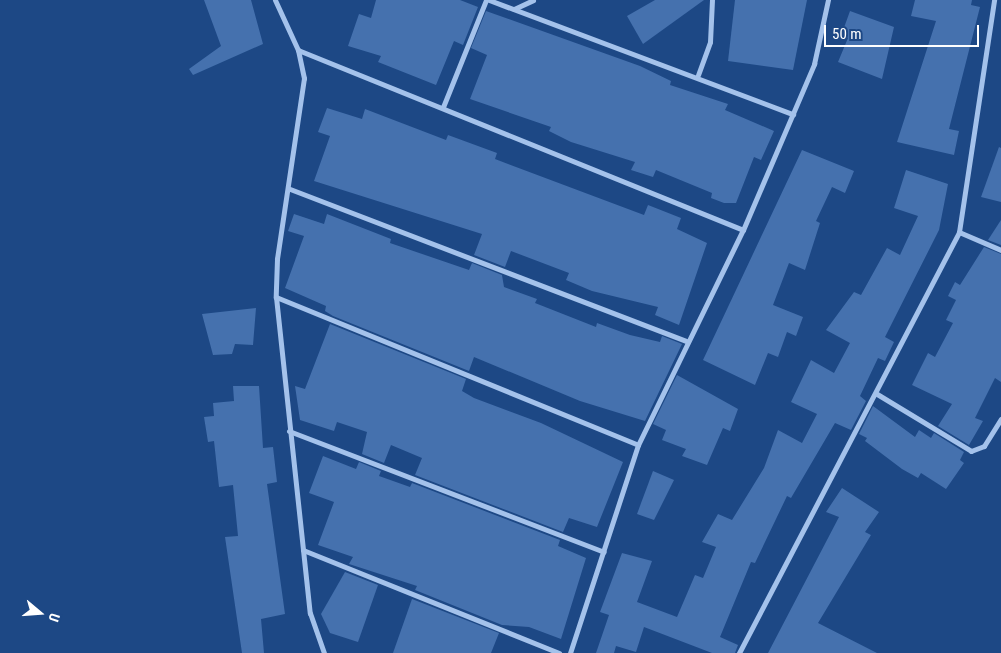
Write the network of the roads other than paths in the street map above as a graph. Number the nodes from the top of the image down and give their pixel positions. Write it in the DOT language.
graph roads {
  1 [pos="275,0"];
  2 [pos="487,0"];
  3 [pos="533,0"];
  4 [pos="712,0"];
  5 [pos="828,0"];
  6 [pos="994,0"];
  7 [pos="514,9"];
  8 [pos="298,50"];
  9 [pos="698,75"];
  10 [pos="443,106"];
  11 [pos="793,114"];
  12 [pos="290,189"];
  13 [pos="743,230"];
  14 [pos="959,232"];
  15 [pos="1001,250"];
  16 [pos="276,297"];
  17 [pos="686,341"];
  18 [pos="877,394"];
  19 [pos="1001,419"];
  20 [pos="289,431"];
  21 [pos="638,445"];
  22 [pos="303,550"];
  23 [pos="604,552"];
  24 [pos="324,653"];
  25 [pos="559,653"];
  26 [pos="570,653"];
  27 [pos="739,653"];
  1 -- 8 [label="street"];
  2 -- 7 [label="street"];
  2 -- 10 [label="street"];
  3 -- 7 [label="street"];
  4 -- 9 [label="street"];
  5 -- 11 [label="street"];
  6 -- 14 [label="street"];
  7 -- 9 [label="street"];
  8 -- 10 [label="street"];
  8 -- 12 [label="street"];
  9 -- 11 [label="street"];
  10 -- 13 [label="street"];
  11 -- 13 [label="street"];
  12 -- 16 [label="street"];
  12 -- 17 [label="street"];
  13 -- 17 [label="street"];
  14 -- 15 [label="street"];
  14 -- 18 [label="street"];
  16 -- 20 [label="street"];
  16 -- 21 [label="street"];
  17 -- 21 [label="street"];
  18 -- 19 [label="street"];
  18 -- 27 [label="street"];
  20 -- 22 [label="street"];
  20 -- 23 [label="street"];
  21 -- 23 [label="street"];
  22 -- 24 [label="street"];
  22 -- 25 [label="street"];
  23 -- 26 [label="street"];
}
